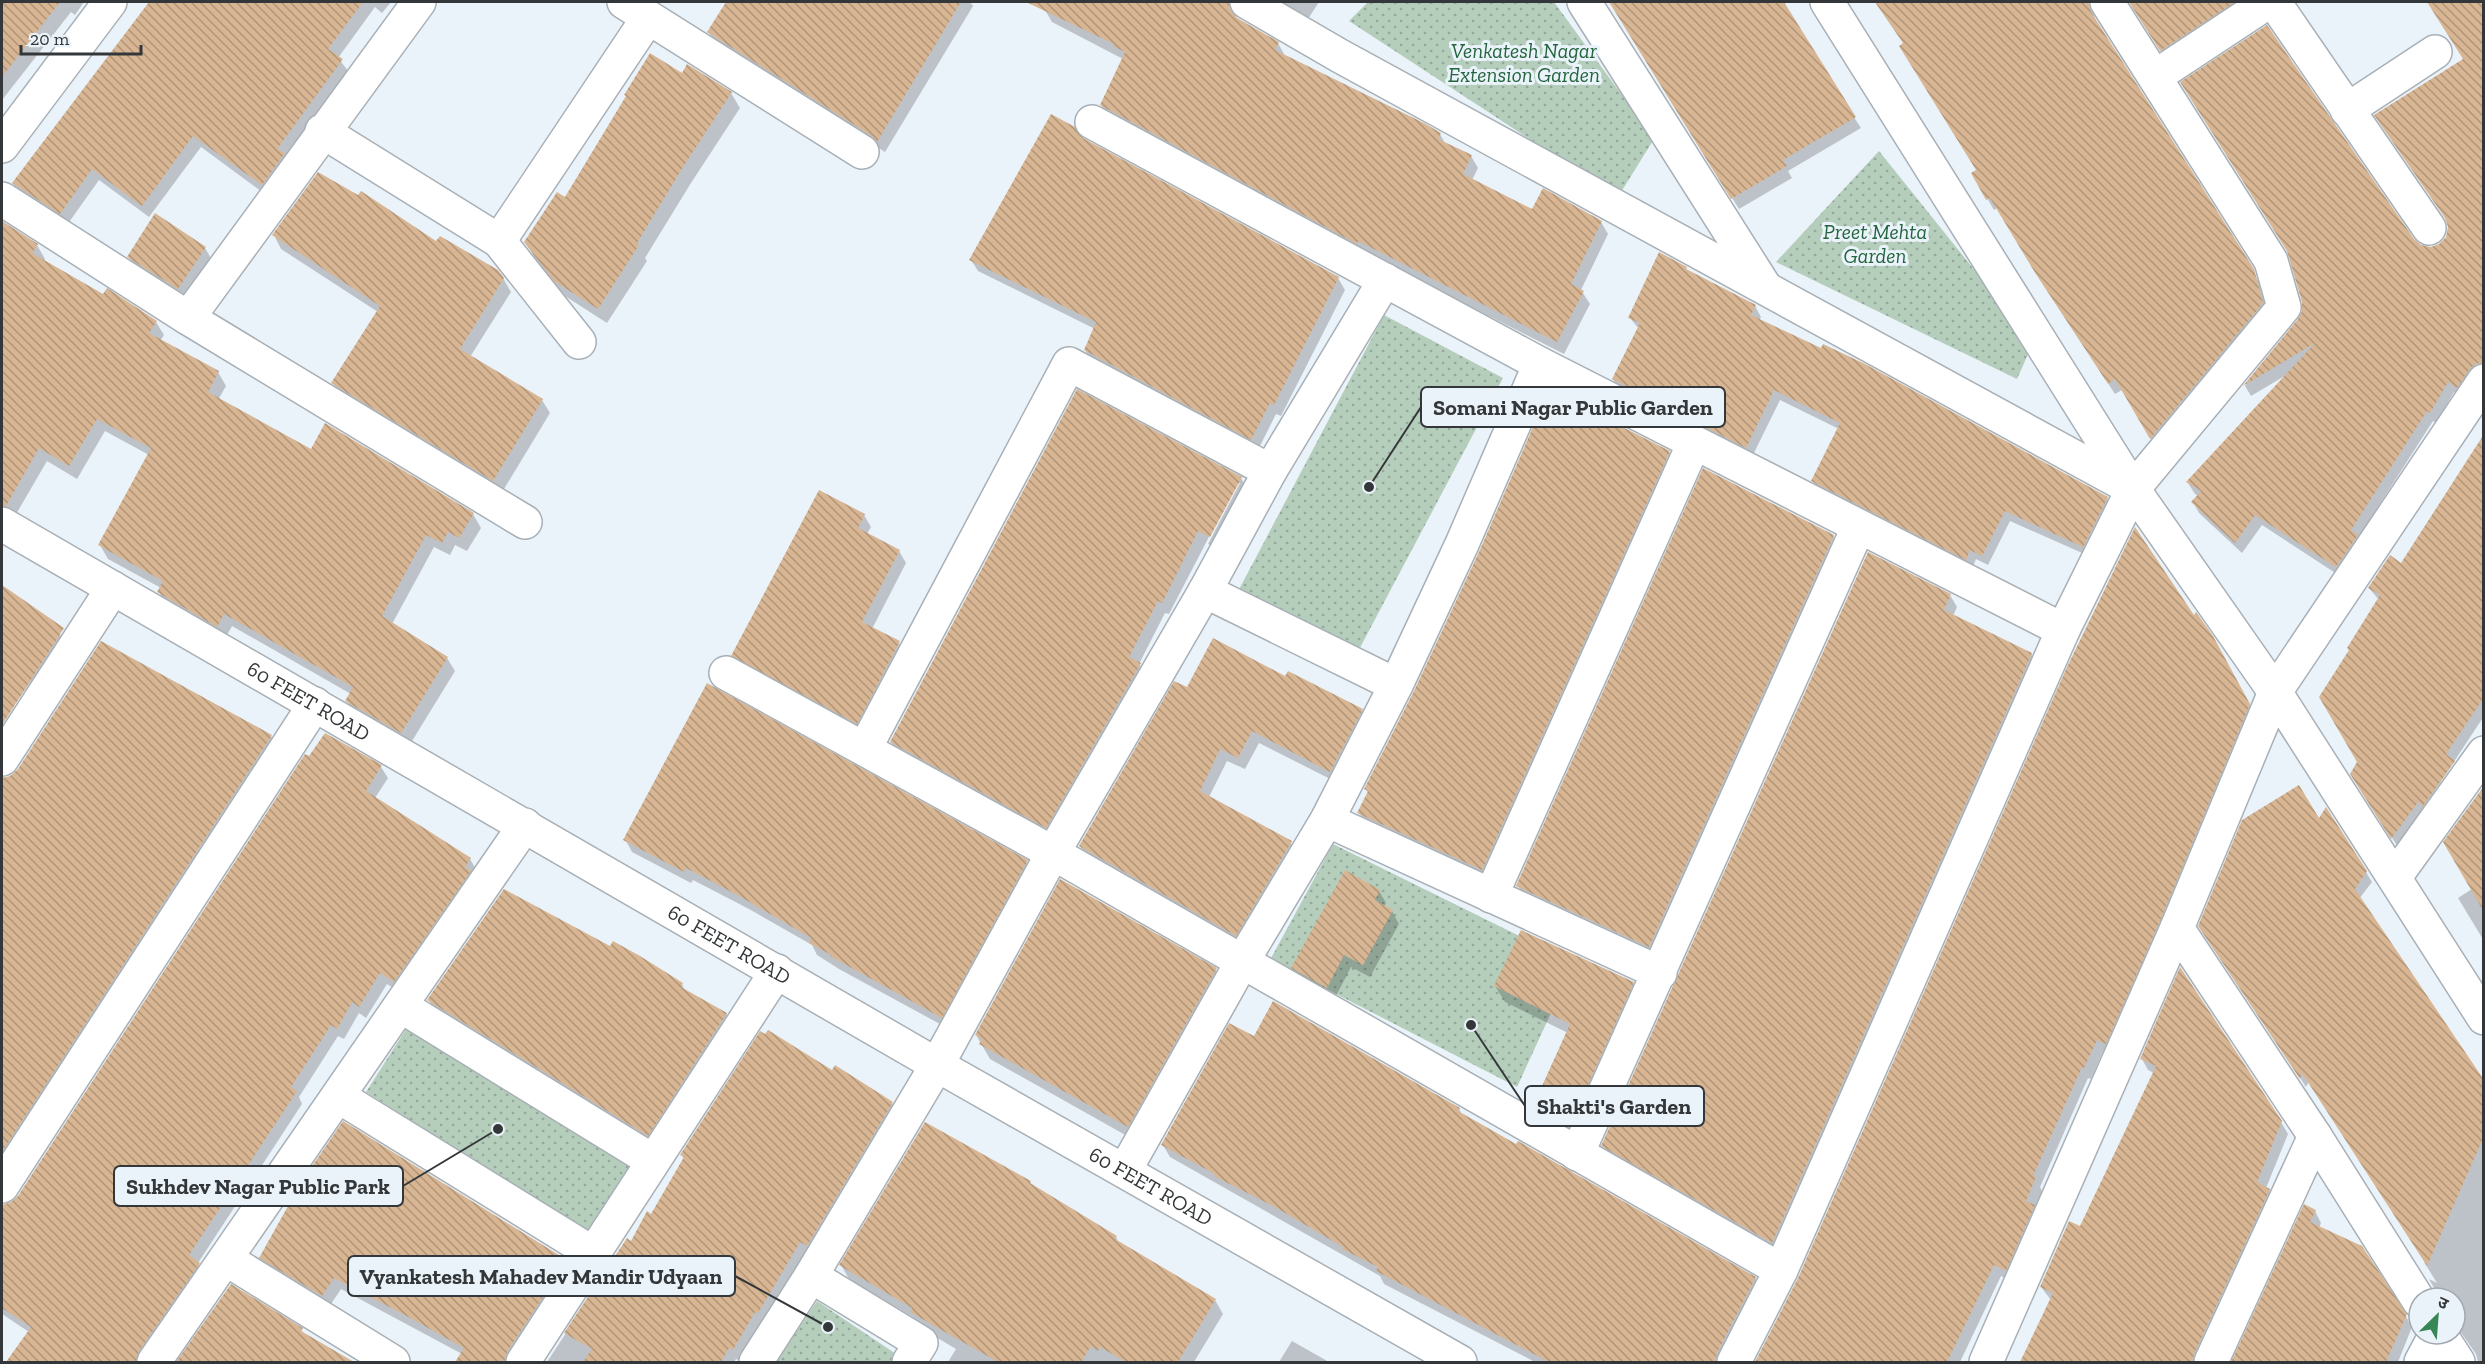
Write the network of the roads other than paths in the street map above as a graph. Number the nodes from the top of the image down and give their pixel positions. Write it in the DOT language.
graph roads {
  1 [pos="110,2"];
  2 [pos="419,2"];
  3 [pos="1247,2"];
  4 [pos="1584,2"];
  5 [pos="1827,2"];
  6 [pos="2107,2"];
  7 [pos="2268,2"];
  8 [pos="2274,2"];
  9 [pos="636,10"];
  10 [pos="2435,52"];
  11 [pos="2156,76"];
  12 [pos="2347,110"];
  13 [pos="1092,122"];
  14 [pos="322,131"];
  15 [pos="2,146"];
  16 [pos="862,152"];
  17 [pos="2,199"];
  18 [pos="2429,228"];
  19 [pos="499,241"];
  20 [pos="1385,280"];
  21 [pos="1765,286"];
  22 [pos="188,318"];
  23 [pos="579,342"];
  24 [pos="1540,364"];
  25 [pos="2484,381"];
  26 [pos="1694,443"];
  27 [pos="1270,471"];
  28 [pos="2133,489"];
  29 [pos="525,522"];
  30 [pos="2,524"];
  31 [pos="1858,528"];
  32 [pos="113,588"];
  33 [pos="1205,591"];
  34 [pos="2062,630"];
  35 [pos="726,673"];
  36 [pos="1396,685"];
  37 [pos="2275,692"];
  38 [pos="315,704"];
  39 [pos="866,748"];
  40 [pos="2484,753"];
  41 [pos="2,759"];
  42 [pos="1327,820"];
  43 [pos="525,825"];
  44 [pos="1053,853"];
  45 [pos="2395,877"];
  46 [pos="1491,896"];
  47 [pos="2177,928"];
  48 [pos="1242,963"];
  49 [pos="777,971"];
  50 [pos="1660,973"];
  51 [pos="401,1006"];
  52 [pos="2484,1018"];
  53 [pos="937,1065"];
  54 [pos="338,1096"];
  55 [pos="2315,1136"];
  56 [pos="1577,1154"];
  57 [pos="653,1161"];
  58 [pos="1125,1170"];
  59 [pos="2,1186"];
  60 [pos="594,1254"];
  61 [pos="226,1259"];
  62 [pos="1781,1270"];
  63 [pos="811,1276"];
  64 [pos="2410,1286"];
  65 [pos="2431,1346"];
  66 [pos="2447,1346"];
  67 [pos="154,1362"];
  68 [pos="393,1362"];
  69 [pos="523,1362"];
  70 [pos="756,1362"];
  71 [pos="909,1362"];
  72 [pos="1460,1362"];
  73 [pos="1734,1362"];
  74 [pos="1986,1362"];
  75 [pos="2211,1362"];
  76 [pos="2421,1362"];
  77 [pos="2458,1362"];
  1 -- 15 [label="street"];
  2 -- 14 [label="street"];
  3 -- 21 [label="street"];
  4 -- 21 [label="street"];
  5 -- 28 [label="street"];
  6 -- 11 [label="street"];
  7 -- 11 [label="street"];
  8 -- 12 [label="street"];
  9 -- 16 [label="street"];
  9 -- 19 [label="street"];
  10 -- 12 [label="street"];
  11 -- 28 [label="street"];
  12 -- 18 [label="street"];
  13 -- 20 [label="street"];
  14 -- 19 [label="street"];
  14 -- 22 [label="street"];
  17 -- 22 [label="street"];
  19 -- 23 [label="street"];
  20 -- 24 [label="street"];
  20 -- 27 [label="street"];
  21 -- 28 [label="street"];
  22 -- 29 [label="street"];
  24 -- 26 [label="street"];
  24 -- 36 [label="street"];
  25 -- 37 [label="street"];
  26 -- 31 [label="street"];
  26 -- 46 [label="street"];
  27 -- 33 [label="street"];
  27 -- 39 [label="street"];
  28 -- 34 [label="street"];
  28 -- 37 [label="street"];
  30 -- 32 [label="street, 60 FEET ROAD"];
  31 -- 34 [label="street"];
  31 -- 50 [label="street"];
  32 -- 38 [label="street, 60 FEET ROAD"];
  32 -- 41 [label="street"];
  33 -- 36 [label="street"];
  33 -- 44 [label="street"];
  34 -- 62 [label="street"];
  35 -- 39 [label="street"];
  36 -- 42 [label="street"];
  37 -- 45 [label="street"];
  37 -- 47 [label="street"];
  38 -- 43 [label="street, 60 FEET ROAD"];
  38 -- 59 [label="street"];
  39 -- 44 [label="street"];
  40 -- 45 [label="street"];
  42 -- 46 [label="street"];
  42 -- 48 [label="street"];
  43 -- 49 [label="street, 60 FEET ROAD"];
  43 -- 51 [label="street"];
  44 -- 48 [label="street"];
  44 -- 53 [label="street"];
  45 -- 52 [label="street"];
  46 -- 50 [label="street"];
  47 -- 55 [label="street"];
  47 -- 74 [label="street"];
  48 -- 56 [label="street"];
  48 -- 58 [label="street"];
  49 -- 53 [label="street, 60 FEET ROAD"];
  49 -- 57 [label="street"];
  50 -- 56 [label="street"];
  51 -- 54 [label="street"];
  51 -- 57 [label="street"];
  53 -- 58 [label="street, 60 FEET ROAD"];
  53 -- 63 [label="street"];
  54 -- 60 [label="street"];
  54 -- 61 [label="street"];
  55 -- 64 [label="street"];
  55 -- 75 [label="street"];
  56 -- 62 [label="street"];
  57 -- 60 [label="street"];
  58 -- 72 [label="street, 60 FEET ROAD"];
  60 -- 69 [label="street"];
  61 -- 67 [label="street"];
  61 -- 68 [label="street"];
  62 -- 73 [label="street"];
  63 -- 70 [label="street"];
  63 -- 71 [label="street"];
  65 -- 76 [label="street"];
  66 -- 77 [label="street"];
}
